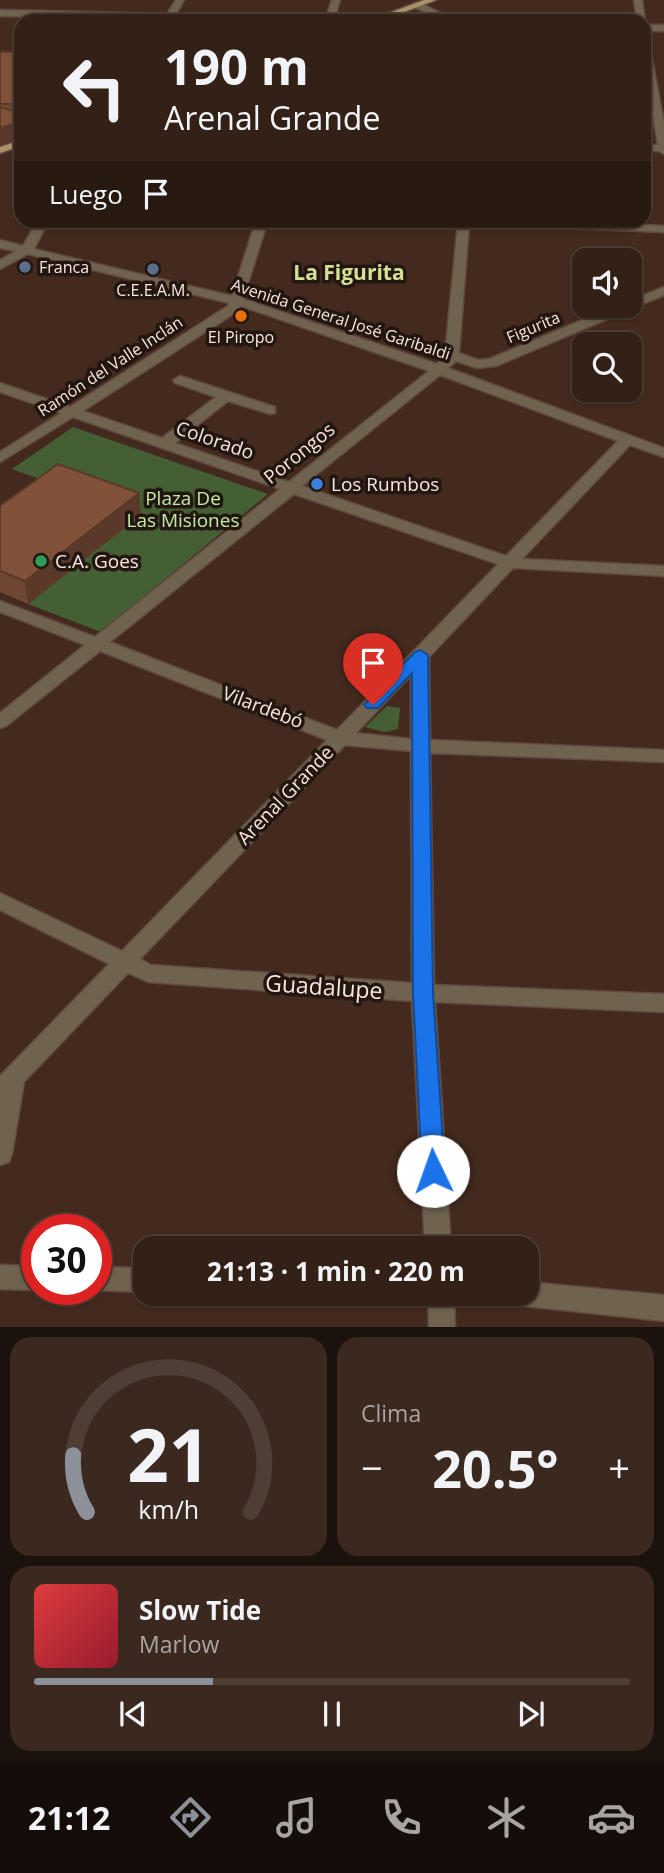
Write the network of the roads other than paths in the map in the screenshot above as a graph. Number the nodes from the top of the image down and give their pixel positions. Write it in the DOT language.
graph roads {
  1 [pos="17,0"];
  2 [pos="432,0"];
  3 [pos="417,5"];
  4 [pos="2,13"];
  5 [pos="35,14"];
  6 [pos="391,14"];
  7 [pos="437,14"];
  8 [pos="0,23"];
  9 [pos="651,60"];
  10 [pos="658,82"];
  11 [pos="662,123"];
  12 [pos="664,149"];
  13 [pos="39,228"];
  14 [pos="260,228"];
  15 [pos="462,228"];
  16 [pos="639,228"];
  17 [pos="664,229"];
  18 [pos="0,244"];
  19 [pos="27,250"];
  20 [pos="0,265"];
  21 [pos="664,290"];
  22 [pos="642,300"];
  23 [pos="237,301"];
  24 [pos="599,318"];
  25 [pos="452,355"];
  26 [pos="437,369"];
  27 [pos="180,380"];
  28 [pos="0,387"];
  29 [pos="226,396"];
  30 [pos="270,410"];
  31 [pos="72,411"];
  32 [pos="628,439"];
  33 [pos="165,443"];
  34 [pos="664,453"];
  35 [pos="0,458"];
  36 [pos="291,486"];
  37 [pos="509,563"];
  38 [pos="664,571"];
  39 [pos="0,606"];
  40 [pos="98,643"];
  41 [pos="420,655"];
  42 [pos="0,722"];
  43 [pos="341,738"];
  44 [pos="420,747"];
  45 [pos="664,756"];
  46 [pos="0,901"];
  47 [pos="124,963"];
  48 [pos="423,993"];
  49 [pos="664,1003"];
  50 [pos="6,1084"];
  51 [pos="0,1153"];
  52 [pos="437,1236"];
  53 [pos="0,1277"];
  54 [pos="21,1278"];
  55 [pos="112,1279"];
  56 [pos="133,1280"];
  57 [pos="539,1295"];
  58 [pos="441,1306"];
  59 [pos="664,1308"];
  60 [pos="442,1327"];
  1 -- 4 [label="street"];
  2 -- 3 [label="main road"];
  3 -- 6 [label="main road"];
  3 -- 7 [label="street"];
  4 -- 5 [label="street"];
  4 -- 8 [label="street"];
  9 -- 10 [label="street"];
  10 -- 11 [label="street"];
  11 -- 12 [label="street"];
  13 -- 19 [label="street"];
  14 -- 23 [label="street"];
  15 -- 25 [label="street"];
  16 -- 17 [label="street"];
  18 -- 19 [label="street, Avenida General José Garibaldi"];
  19 -- 20 [label="street"];
  19 -- 23 [label="street, Avenida General José Garibaldi"];
  21 -- 22 [label="street, Figurita"];
  23 -- 26 [label="street, Avenida General José Garibaldi"];
  23 -- 31 [label="street, Ramón del Valle Inclán"];
  24 -- 25 [label="street, Figurita"];
  25 -- 26 [label="street, Porongos"];
  26 -- 32 [label="street, Avenida General José Garibaldi"];
  26 -- 36 [label="street, Porongos"];
  27 -- 29 [label="street"];
  28 -- 31 [label="street, Colorado"];
  29 -- 30 [label="street"];
  29 -- 33 [label="street"];
  31 -- 33 [label="street, Colorado"];
  31 -- 35 [label="street, Ramón del Valle Inclán"];
  32 -- 34 [label="street, Avenida General José Garibaldi"];
  32 -- 37 [label="street, Arenal Grande"];
  33 -- 36 [label="street, Colorado"];
  36 -- 37 [label="street, Colorado"];
  36 -- 40 [label="street, Porongos"];
  37 -- 38 [label="street, Colorado"];
  37 -- 41 [label="street, Arenal Grande"];
  39 -- 40 [label="street, Vilardebó"];
  40 -- 42 [label="street, Porongos"];
  40 -- 43 [label="street, Vilardebó"];
  41 -- 43 [label="street, Arenal Grande"];
  41 -- 44 [label="street"];
  43 -- 44 [label="street, Vilardebó"];
  43 -- 47 [label="street, Arenal Grande"];
  44 -- 45 [label="street, Vilardebó"];
  44 -- 48 [label="street"];
  46 -- 47 [label="street, Guadalupe"];
  47 -- 48 [label="street, Guadalupe"];
  47 -- 50 [label="street, Arenal Grande"];
  48 -- 49 [label="street, Guadalupe"];
  48 -- 52 [label="street"];
  50 -- 51 [label="street"];
  53 -- 54 [label="street"];
  55 -- 56 [label="street"];
  57 -- 59 [label="street"];
  58 -- 60 [label="street"];
}
